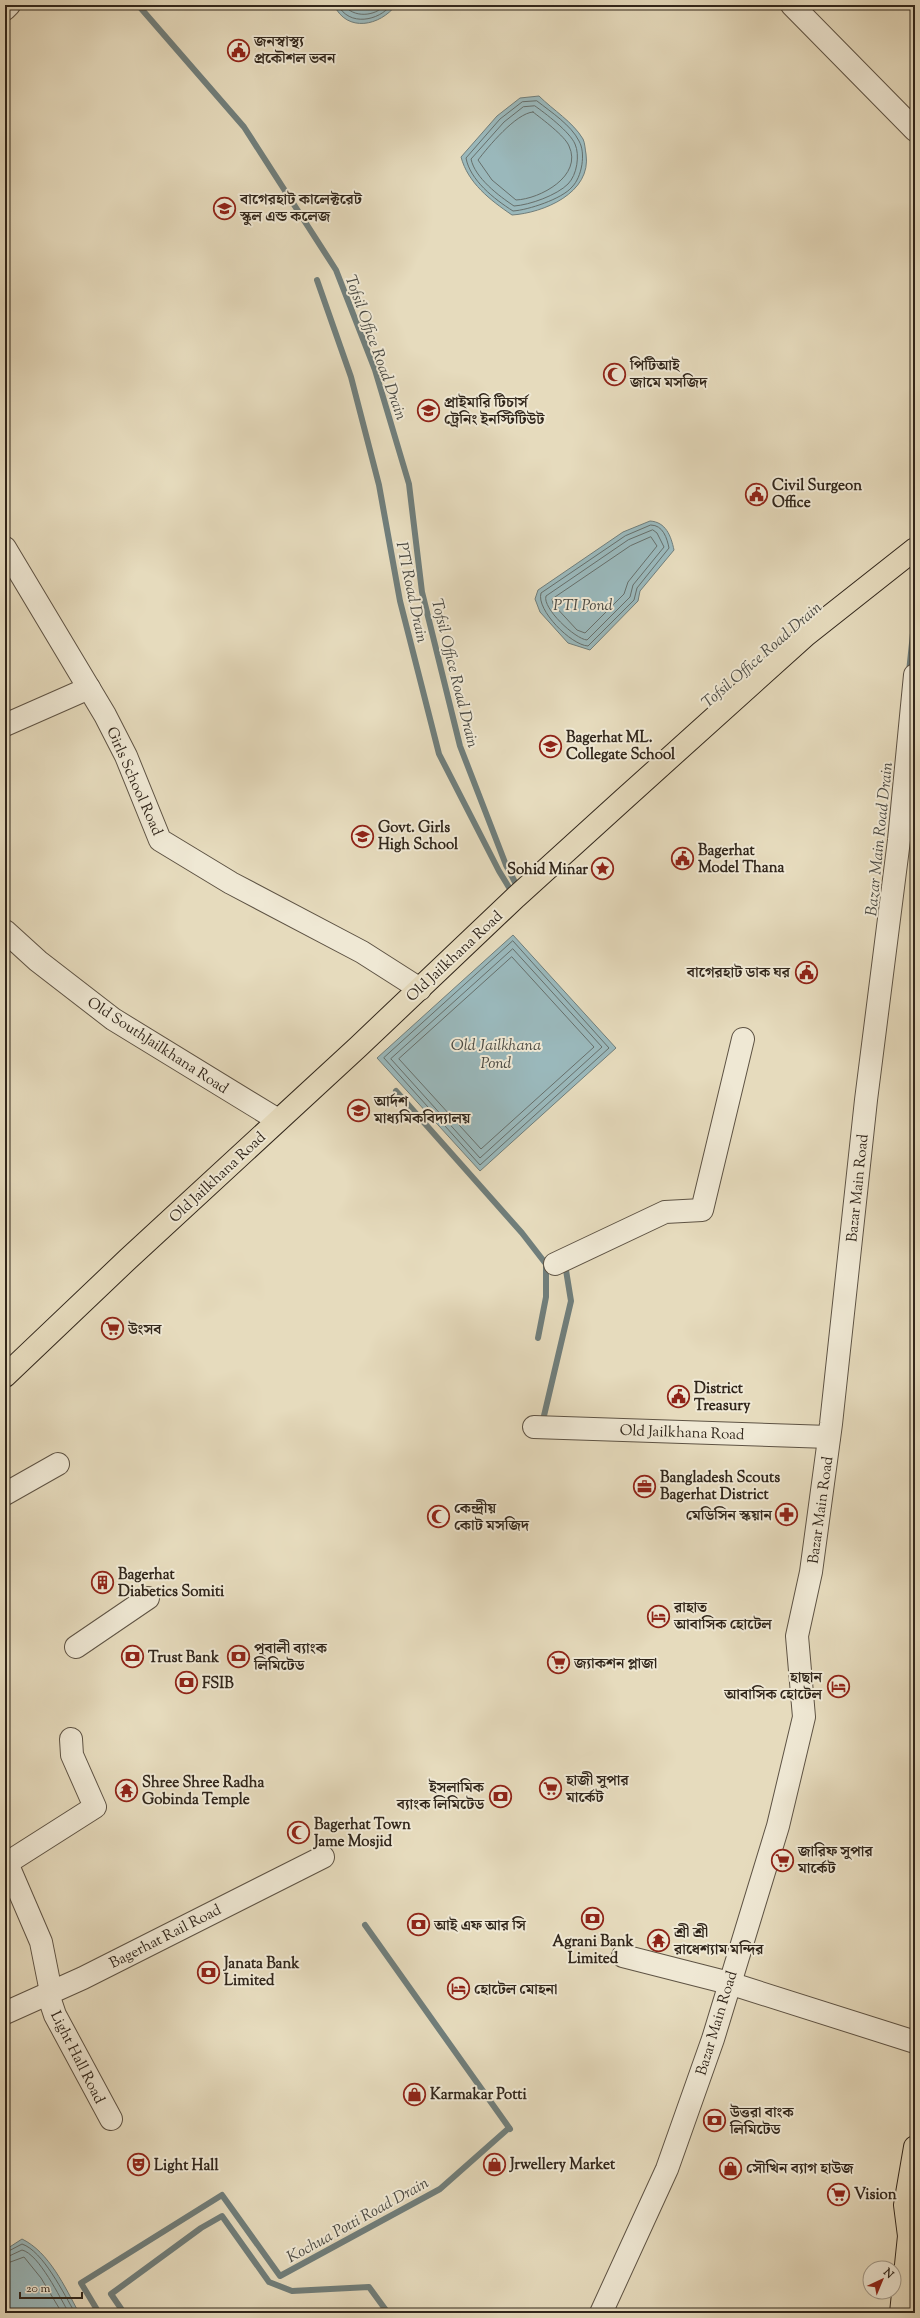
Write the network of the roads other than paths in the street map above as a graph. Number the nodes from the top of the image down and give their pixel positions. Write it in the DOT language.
graph roads {
  1 [pos="10,5"];
  2 [pos="792,5"];
  3 [pos="5,9"];
  4 [pos="915,130"];
  5 [pos="5,548"];
  6 [pos="915,549"];
  7 [pos="915,675"];
  8 [pos="89,688"];
  9 [pos="5,725"];
  10 [pos="912,742"];
  11 [pos="5,931"];
  12 [pos="420,988"];
  13 [pos="743,1039"];
  14 [pos="278,1120"];
  15 [pos="555,1264"];
  16 [pos="5,1376"];
  17 [pos="534,1427"];
  18 [pos="829,1437"];
  19 [pos="58,1464"];
  20 [pos="5,1494"];
  21 [pos="148,1598"];
  22 [pos="76,1647"];
  23 [pos="71,1739"];
  24 [pos="323,1857"];
  25 [pos="623,1956"];
  26 [pos="729,1983"];
  27 [pos="50,1993"];
  28 [pos="5,2013"];
  29 [pos="915,2042"];
  30 [pos="111,2119"];
  31 [pos="915,2147"];
  32 [pos="601,2313"];
  33 [pos="901,2313"];
  1 -- 3 [label="street"];
  2 -- 4 [label="street"];
  5 -- 8 [label="street, Girls School Road"];
  6 -- 12 [label="main road, Old Jailkhana Road"];
  7 -- 10 [label="street, Bazar Main Road"];
  8 -- 9 [label="street"];
  8 -- 12 [label="street, Girls School Road"];
  10 -- 18 [label="street, Bazar Main Road"];
  11 -- 14 [label="street, Old SouthJailkhana Road"];
  12 -- 14 [label="main road, Old Jailkhana Road"];
  13 -- 15 [label="street"];
  14 -- 16 [label="main road, Old Jailkhana Road"];
  17 -- 18 [label="street, Old Jailkhana Road"];
  18 -- 26 [label="street, Bazar Main Road"];
  19 -- 20 [label="street"];
  21 -- 22 [label="street"];
  23 -- 27 [label="street, Light Hall Road"];
  24 -- 27 [label="street, Bagerhat Rail Road"];
  25 -- 26 [label="street"];
  26 -- 29 [label="street"];
  26 -- 32 [label="street, Bazar Main Road"];
  27 -- 28 [label="street, Bagerhat Rail Road"];
  27 -- 30 [label="street, Light Hall Road"];
  31 -- 33 [label="main road"];
}
